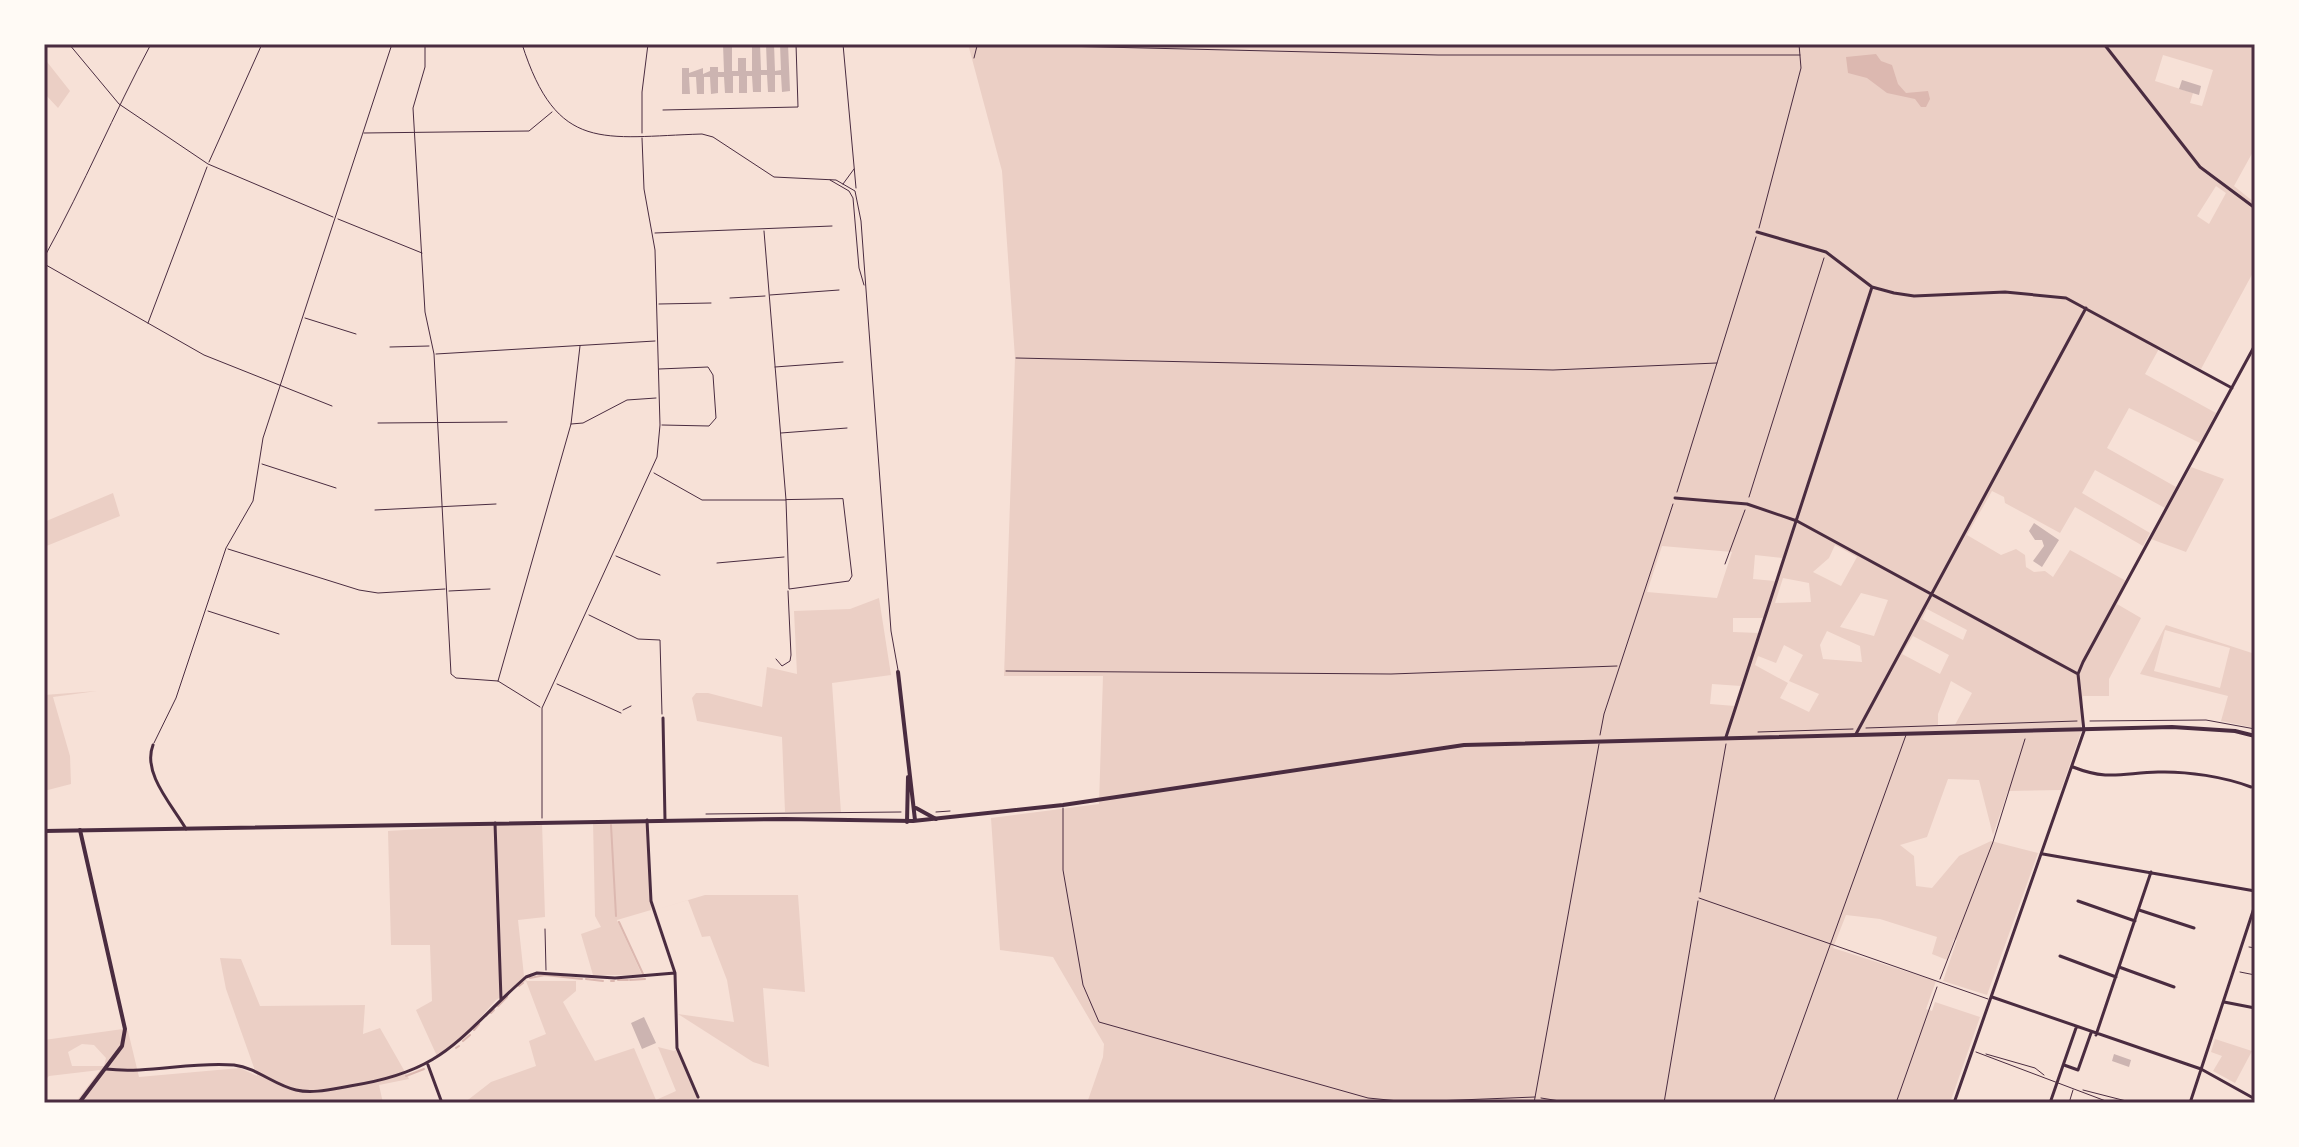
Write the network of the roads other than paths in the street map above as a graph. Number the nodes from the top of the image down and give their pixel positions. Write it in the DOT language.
graph roads {
  1 [pos="69,44"];
  2 [pos="151,44"];
  3 [pos="262,44"];
  4 [pos="392,44"];
  5 [pos="425,44"];
  6 [pos="522,44"];
  7 [pos="648,44"];
  8 [pos="796,44"];
  9 [pos="843,44"];
  10 [pos="2104,44"];
  11 [pos="119,104"];
  12 [pos="663,110"];
  13 [pos="553,111"];
  14 [pos="361,133"];
  15 [pos="415,133"];
  16 [pos="642,136"];
  17 [pos="208,164"];
  18 [pos="855,167"];
  19 [pos="827,179"];
  20 [pos="845,182"];
  21 [pos="841,186"];
  22 [pos="855,190"];
  23 [pos="851,194"];
  24 [pos="2255,208"];
  25 [pos="335,218"];
  26 [pos="832,226"];
  27 [pos="764,231"];
  28 [pos="1757,232"];
  29 [pos="654,233"];
  30 [pos="422,253"];
  31 [pos="45,261"];
  32 [pos="865,286"];
  33 [pos="1872,287"];
  34 [pos="839,290"];
  35 [pos="768,295"];
  36 [pos="730,298"];
  37 [pos="711,303"];
  38 [pos="657,305"];
  39 [pos="2086,308"];
  40 [pos="302,317"];
  41 [pos="148,324"];
  42 [pos="356,334"];
  43 [pos="657,341"];
  44 [pos="2255,345"];
  45 [pos="432,346"];
  46 [pos="580,346"];
  47 [pos="390,347"];
  48 [pos="434,354"];
  49 [pos="843,362"];
  50 [pos="773,367"];
  51 [pos="658,369"];
  52 [pos="280,387"];
  53 [pos="2232,388"];
  54 [pos="658,398"];
  55 [pos="332,406"];
  56 [pos="507,422"];
  57 [pos="378,423"];
  58 [pos="571,424"];
  59 [pos="437,425"];
  60 [pos="660,425"];
  61 [pos="847,428"];
  62 [pos="779,433"];
  63 [pos="260,463"];
  64 [pos="652,472"];
  65 [pos="336,488"];
  66 [pos="1675,498"];
  67 [pos="786,500"];
  68 [pos="496,504"];
  69 [pos="442,508"];
  70 [pos="375,510"];
  71 [pos="1797,521"];
  72 [pos="226,548"];
  73 [pos="613,555"];
  74 [pos="787,557"];
  75 [pos="717,563"];
  76 [pos="660,575"];
  77 [pos="490,589"];
  78 [pos="789,589"];
  79 [pos="447,590"];
  80 [pos="1931,593"];
  81 [pos="206,610"];
  82 [pos="587,614"];
  83 [pos="279,634"];
  84 [pos="776,659"];
  85 [pos="898,672"];
  86 [pos="2078,674"];
  87 [pos="498,681"];
  88 [pos="554,683"];
  89 [pos="631,706"];
  90 [pos="542,708"];
  91 [pos="621,713"];
  92 [pos="663,718"];
  93 [pos="625,719"];
  94 [pos="2085,728"];
  95 [pos="1857,731"];
  96 [pos="1907,733"];
  97 [pos="2255,736"];
  98 [pos="1726,737"];
  99 [pos="1600,738"];
  100 [pos="153,745"];
  101 [pos="2073,767"];
  102 [pos="908,771"];
  103 [pos="2251,787"];
  104 [pos="1063,805"];
  105 [pos="915,807"];
  106 [pos="939,819"];
  107 [pos="647,820"];
  108 [pos="665,820"];
  109 [pos="915,821"];
  110 [pos="542,822"];
  111 [pos="907,822"];
  112 [pos="495,823"];
  113 [pos="186,829"];
  114 [pos="80,830"];
  115 [pos="44,831"];
  116 [pos="2043,854"];
  117 [pos="2151,872"];
  118 [pos="2255,891"];
  119 [pos="1699,898"];
  120 [pos="2078,901"];
  121 [pos="2255,905"];
  122 [pos="2139,910"];
  123 [pos="2135,921"];
  124 [pos="2194,928"];
  125 [pos="545,929"];
  126 [pos="1830,945"];
  127 [pos="2060,956"];
  128 [pos="2119,967"];
  129 [pos="546,973"];
  130 [pos="675,973"];
  131 [pos="2116,977"];
  132 [pos="2174,987"];
  133 [pos="501,999"];
  134 [pos="1991,999"];
  135 [pos="2224,1002"];
  136 [pos="2255,1008"];
  137 [pos="2076,1028"];
  138 [pos="2093,1034"];
  139 [pos="1972,1051"];
  140 [pos="1982,1053"];
  141 [pos="428,1065"];
  142 [pos="2064,1065"];
  143 [pos="106,1069"];
  144 [pos="2201,1069"];
  145 [pos="2046,1077"];
  146 [pos="2058,1081"];
  147 [pos="2074,1087"];
  148 [pos="2078,1089"];
  149 [pos="698,1097"];
  150 [pos="1535,1097"];
  151 [pos="2255,1099"];
  152 [pos="79,1103"];
  153 [pos="442,1103"];
  154 [pos="1534,1103"];
  155 [pos="1773,1103"];
  156 [pos="1955,1103"];
  157 [pos="2050,1103"];
  158 [pos="2069,1103"];
  159 [pos="2111,1103"];
  160 [pos="2134,1103"];
  161 [pos="2190,1103"];
  1 -- 11 [label="lane"];
  2 -- 11 [label="lane"];
  3 -- 17 [label="lane"];
  4 -- 14 [label="lane"];
  5 -- 15 [label="lane"];
  6 -- 13 [label="lane"];
  7 -- 16 [label="lane"];
  8 -- 12 [label="lane"];
  9 -- 18 [label="lane"];
  10 -- 24 [label="street"];
  11 -- 17 [label="lane"];
  11 -- 31 [label="lane"];
  13 -- 15 [label="lane"];
  13 -- 16 [label="lane"];
  14 -- 15 [label="lane"];
  14 -- 25 [label="lane"];
  15 -- 30 [label="lane"];
  16 -- 19 [label="lane"];
  16 -- 29 [label="lane"];
  17 -- 25 [label="lane"];
  17 -- 41 [label="lane"];
  18 -- 20 [label="lane"];
  18 -- 22 [label="lane"];
  19 -- 20 [label="lane"];
  19 -- 21 [label="lane"];
  20 -- 21 [label="lane"];
  20 -- 22 [label="lane"];
  21 -- 23 [label="lane"];
  22 -- 23 [label="lane"];
  22 -- 32 [label="lane"];
  23 -- 32 [label="lane"];
  25 -- 30 [label="lane"];
  25 -- 40 [label="lane"];
  26 -- 27 [label="lane"];
  27 -- 29 [label="lane"];
  27 -- 35 [label="lane"];
  28 -- 33 [label="street"];
  29 -- 38 [label="lane"];
  30 -- 45 [label="lane"];
  31 -- 41 [label="lane"];
  32 -- 85 [label="lane"];
  33 -- 39 [label="street"];
  33 -- 71 [label="street"];
  34 -- 35 [label="lane"];
  35 -- 36 [label="lane"];
  35 -- 50 [label="lane"];
  37 -- 38 [label="lane"];
  38 -- 43 [label="lane"];
  39 -- 53 [label="street"];
  39 -- 80 [label="street"];
  40 -- 42 [label="lane"];
  40 -- 52 [label="lane"];
  41 -- 52 [label="lane"];
  43 -- 46 [label="lane"];
  43 -- 51 [label="lane"];
  44 -- 53 [label="street"];
  45 -- 47 [label="lane"];
  45 -- 48 [label="lane"];
  46 -- 48 [label="lane"];
  46 -- 58 [label="lane"];
  48 -- 59 [label="lane"];
  49 -- 50 [label="lane"];
  50 -- 62 [label="lane"];
  51 -- 54 [label="lane"];
  51 -- 60 [label="lane"];
  52 -- 55 [label="lane"];
  52 -- 63 [label="lane"];
  53 -- 86 [label="street"];
  54 -- 58 [label="lane"];
  54 -- 60 [label="lane"];
  56 -- 59 [label="lane"];
  57 -- 59 [label="lane"];
  58 -- 87 [label="lane"];
  59 -- 69 [label="lane"];
  60 -- 64 [label="lane"];
  61 -- 62 [label="lane"];
  62 -- 67 [label="lane"];
  63 -- 65 [label="lane"];
  63 -- 72 [label="lane"];
  64 -- 67 [label="lane"];
  64 -- 73 [label="lane"];
  66 -- 71 [label="street"];
  67 -- 74 [label="lane"];
  67 -- 78 [label="lane"];
  68 -- 69 [label="lane"];
  69 -- 70 [label="lane"];
  69 -- 79 [label="lane"];
  71 -- 80 [label="street"];
  71 -- 98 [label="street"];
  72 -- 79 [label="lane"];
  72 -- 81 [label="lane"];
  73 -- 76 [label="lane"];
  73 -- 82 [label="lane"];
  74 -- 75 [label="lane"];
  74 -- 78 [label="lane"];
  77 -- 79 [label="lane"];
  78 -- 84 [label="lane"];
  79 -- 87 [label="lane"];
  80 -- 86 [label="street"];
  80 -- 95 [label="street"];
  81 -- 83 [label="lane"];
  81 -- 100 [label="lane"];
  82 -- 88 [label="lane"];
  82 -- 92 [label="lane"];
  85 -- 102 [label="main road"];
  86 -- 94 [label="street"];
  87 -- 90 [label="lane"];
  88 -- 90 [label="lane"];
  88 -- 91 [label="lane"];
  89 -- 91 [label="lane"];
  90 -- 110 [label="lane"];
  91 -- 93 [label="lane"];
  92 -- 108 [label="street"];
  94 -- 96 [label="main road"];
  94 -- 97 [label="main road"];
  94 -- 101 [label="street"];
  95 -- 96 [label="main road"];
  95 -- 98 [label="main road"];
  96 -- 126 [label="lane"];
  98 -- 99 [label="main road"];
  99 -- 104 [label="main road"];
  99 -- 150 [label="lane"];
  100 -- 113 [label="street"];
  101 -- 103 [label="street"];
  101 -- 116 [label="street"];
  102 -- 105 [label="main road"];
  102 -- 111 [label="main road"];
  104 -- 106 [label="main road"];
  104 -- 150 [label="lane"];
  105 -- 106 [label="main road"];
  105 -- 109 [label="main road"];
  106 -- 109 [label="main road"];
  107 -- 108 [label="main road"];
  107 -- 110 [label="main road"];
  107 -- 130 [label="street"];
  108 -- 111 [label="main road"];
  109 -- 111 [label="main road"];
  110 -- 112 [label="main road"];
  112 -- 113 [label="main road"];
  112 -- 133 [label="street"];
  113 -- 114 [label="main road"];
  114 -- 115 [label="main road"];
  114 -- 143 [label="main road"];
  116 -- 117 [label="street"];
  116 -- 134 [label="street"];
  117 -- 118 [label="street"];
  117 -- 122 [label="street"];
  119 -- 126 [label="lane"];
  120 -- 123 [label="street"];
  121 -- 135 [label="street"];
  122 -- 123 [label="street"];
  122 -- 124 [label="street"];
  123 -- 128 [label="street"];
  125 -- 129 [label="lane"];
  126 -- 134 [label="lane"];
  126 -- 155 [label="lane"];
  127 -- 131 [label="street"];
  128 -- 131 [label="street"];
  128 -- 132 [label="street"];
  129 -- 130 [label="street"];
  129 -- 133 [label="street"];
  130 -- 149 [label="street"];
  131 -- 138 [label="street"];
  133 -- 141 [label="street"];
  134 -- 137 [label="street"];
  134 -- 139 [label="street"];
  135 -- 136 [label="street"];
  135 -- 144 [label="street"];
  137 -- 138 [label="street"];
  137 -- 142 [label="street"];
  138 -- 142 [label="street"];
  138 -- 144 [label="street"];
  139 -- 140 [label="lane"];
  139 -- 156 [label="street"];
  140 -- 145 [label="lane"];
  140 -- 145 [label="lane"];
  141 -- 143 [label="street"];
  141 -- 153 [label="street"];
  142 -- 146 [label="street"];
  143 -- 152 [label="main road"];
  144 -- 151 [label="street"];
  144 -- 161 [label="street"];
  145 -- 146 [label="lane"];
  146 -- 147 [label="lane"];
  146 -- 157 [label="street"];
  147 -- 148 [label="lane"];
  147 -- 158 [label="lane"];
  148 -- 159 [label="lane"];
  148 -- 160 [label="lane"];
  150 -- 154 [label="lane"];
}
